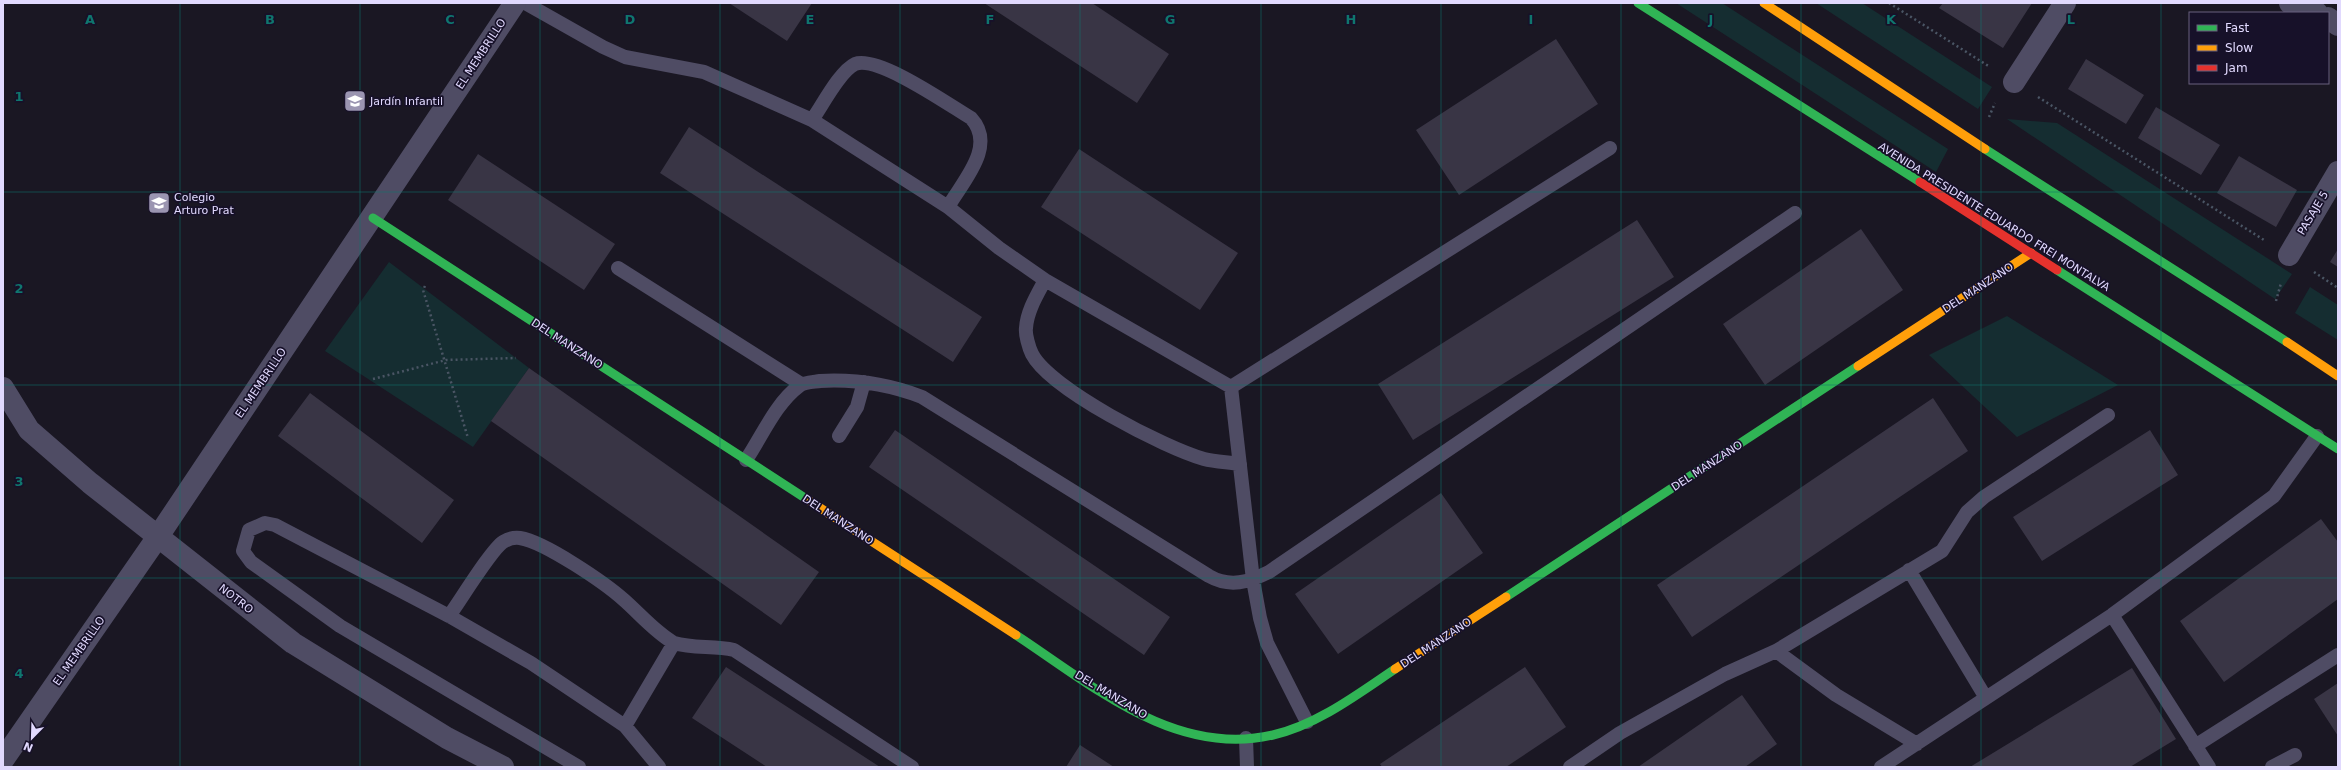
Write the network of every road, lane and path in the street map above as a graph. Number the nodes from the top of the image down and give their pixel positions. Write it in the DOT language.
graph roads {
  1 [pos="514,3"];
  2 [pos="525,3"];
  3 [pos="1638,3"];
  4 [pos="1764,3"];
  5 [pos="1889,3"];
  6 [pos="2065,3"];
  7 [pos="2290,3"];
  8 [pos="2330,3"];
  9 [pos="2313,12"];
  10 [pos="2324,12"];
  11 [pos="2329,19"];
  12 [pos="2338,25"];
  13 [pos="2014,82"];
  14 [pos="1996,101"];
  15 [pos="812,120"];
  16 [pos="1987,121"];
  17 [pos="1610,148"];
  18 [pos="2338,172"];
  19 [pos="948,207"];
  20 [pos="1795,213"];
  21 [pos="372,218"];
  22 [pos="2031,253"];
  23 [pos="2289,255"];
  24 [pos="618,268"];
  25 [pos="1045,280"];
  26 [pos="2338,288"];
  27 [pos="423,290"];
  28 [pos="2268,332"];
  29 [pos="516,358"];
  30 [pos="446,360"];
  31 [pos="2338,376"];
  32 [pos="373,379"];
  33 [pos="864,382"];
  34 [pos="801,384"];
  35 [pos="1231,387"];
  36 [pos="3,388"];
  37 [pos="2108,415"];
  38 [pos="839,436"];
  39 [pos="2317,436"];
  40 [pos="468,438"];
  41 [pos="2338,449"];
  42 [pos="746,460"];
  43 [pos="1240,464"];
  44 [pos="157,538"];
  45 [pos="1909,570"];
  46 [pos="1253,580"];
  47 [pos="2112,615"];
  48 [pos="449,616"];
  49 [pos="674,644"];
  50 [pos="1776,651"];
  51 [pos="2338,655"];
  52 [pos="1986,698"];
  53 [pos="1306,722"];
  54 [pos="625,726"];
  55 [pos="1246,738"];
  56 [pos="1917,744"];
  57 [pos="2195,746"];
  58 [pos="2295,756"];
  59 [pos="3,760"];
  60 [pos="503,767"];
  61 [pos="579,767"];
  62 [pos="659,767"];
  63 [pos="912,767"];
  64 [pos="1247,767"];
  65 [pos="1570,767"];
  66 [pos="1881,767"];
  67 [pos="2209,767"];
  68 [pos="2272,767"];
  1 -- 21 [label="street, EL MEMBRILLO"];
  2 -- 15 [label="lane"];
  3 -- 22 [label="street, AVENIDA PRESIDENTE EDUARDO FREI MONTALVA"];
  4 -- 28 [label="street"];
  5 -- 13 [label="path"];
  6 -- 13 [label="street"];
  7 -- 9 [label="street"];
  8 -- 10 [label="street"];
  11 -- 12 [label="street"];
  13 -- 23 [label="path"];
  14 -- 16 [label="path"];
  15 -- 19 [label="lane"];
  15 -- 19 [label="lane"];
  17 -- 35 [label="lane"];
  18 -- 23 [label="street, PASAJE 5"];
  19 -- 25 [label="lane"];
  20 -- 46 [label="lane"];
  21 -- 42 [label="street, DEL MANZANO"];
  21 -- 44 [label="street, EL MEMBRILLO"];
  22 -- 39 [label="street, AVENIDA PRESIDENTE EDUARDO FREI MONTALVA"];
  22 -- 53 [label="street, DEL MANZANO"];
  23 -- 26 [label="path"];
  23 -- 28 [label="path"];
  24 -- 34 [label="lane"];
  25 -- 35 [label="lane"];
  25 -- 43 [label="lane"];
  27 -- 30 [label="path"];
  28 -- 31 [label="street"];
  29 -- 30 [label="path"];
  30 -- 32 [label="path"];
  30 -- 40 [label="path"];
  33 -- 34 [label="lane"];
  33 -- 38 [label="lane"];
  33 -- 46 [label="lane"];
  34 -- 42 [label="lane"];
  35 -- 43 [label="lane"];
  36 -- 44 [label="street, NOTRO"];
  37 -- 45 [label="lane"];
  39 -- 41 [label="street, AVENIDA PRESIDENTE EDUARDO FREI MONTALVA"];
  39 -- 47 [label="lane"];
  42 -- 55 [label="street, DEL MANZANO"];
  43 -- 46 [label="lane"];
  44 -- 59 [label="street, EL MEMBRILLO"];
  44 -- 60 [label="street, NOTRO"];
  45 -- 50 [label="lane"];
  45 -- 52 [label="lane"];
  46 -- 53 [label="lane"];
  47 -- 52 [label="lane"];
  47 -- 57 [label="lane"];
  48 -- 49 [label="lane"];
  48 -- 54 [label="lane"];
  48 -- 61 [label="lane"];
  49 -- 54 [label="lane"];
  49 -- 63 [label="lane"];
  50 -- 56 [label="lane"];
  50 -- 65 [label="lane"];
  51 -- 57 [label="lane"];
  52 -- 56 [label="lane"];
  53 -- 55 [label="street, DEL MANZANO"];
  54 -- 62 [label="lane"];
  55 -- 64 [label="lane"];
  56 -- 66 [label="lane"];
  57 -- 67 [label="lane"];
  58 -- 68 [label="lane"];
}
